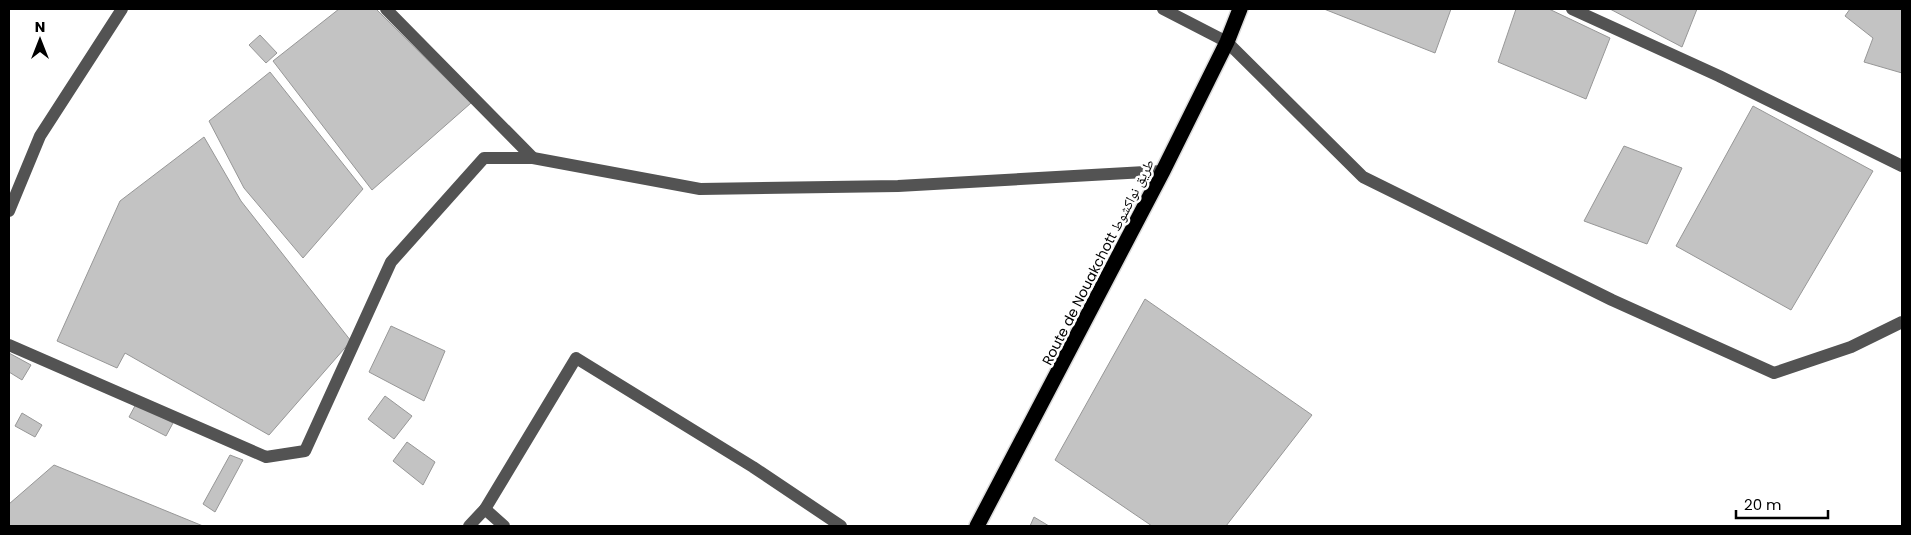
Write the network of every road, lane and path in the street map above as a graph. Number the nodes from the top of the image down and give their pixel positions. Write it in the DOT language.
graph roads {
  1 [pos="122,9"];
  2 [pos="386,9"];
  3 [pos="1163,9"];
  4 [pos="1240,9"];
  5 [pos="1572,9"];
  6 [pos="1227,42"];
  7 [pos="533,158"];
  8 [pos="1902,166"];
  9 [pos="1163,171"];
  10 [pos="9,211"];
  11 [pos="1902,322"];
  12 [pos="9,345"];
  13 [pos="485,509"];
  14 [pos="468,526"];
  15 [pos="504,526"];
  16 [pos="841,526"];
  17 [pos="977,526"];
  1 -- 10 [label="street"];
  2 -- 7 [label="street"];
  3 -- 6 [label="street"];
  4 -- 6 [label="highway, Route de Nouakchott طريق نواكشوط"];
  5 -- 8 [label="street"];
  6 -- 9 [label="highway, Route de Nouakchott طريق نواكشوط"];
  6 -- 11 [label="street"];
  7 -- 9 [label="street"];
  7 -- 12 [label="street"];
  9 -- 17 [label="highway, Route de Nouakchott طريق نواكشوط"];
  13 -- 14 [label="street"];
  13 -- 15 [label="street"];
  13 -- 16 [label="street"];
}
